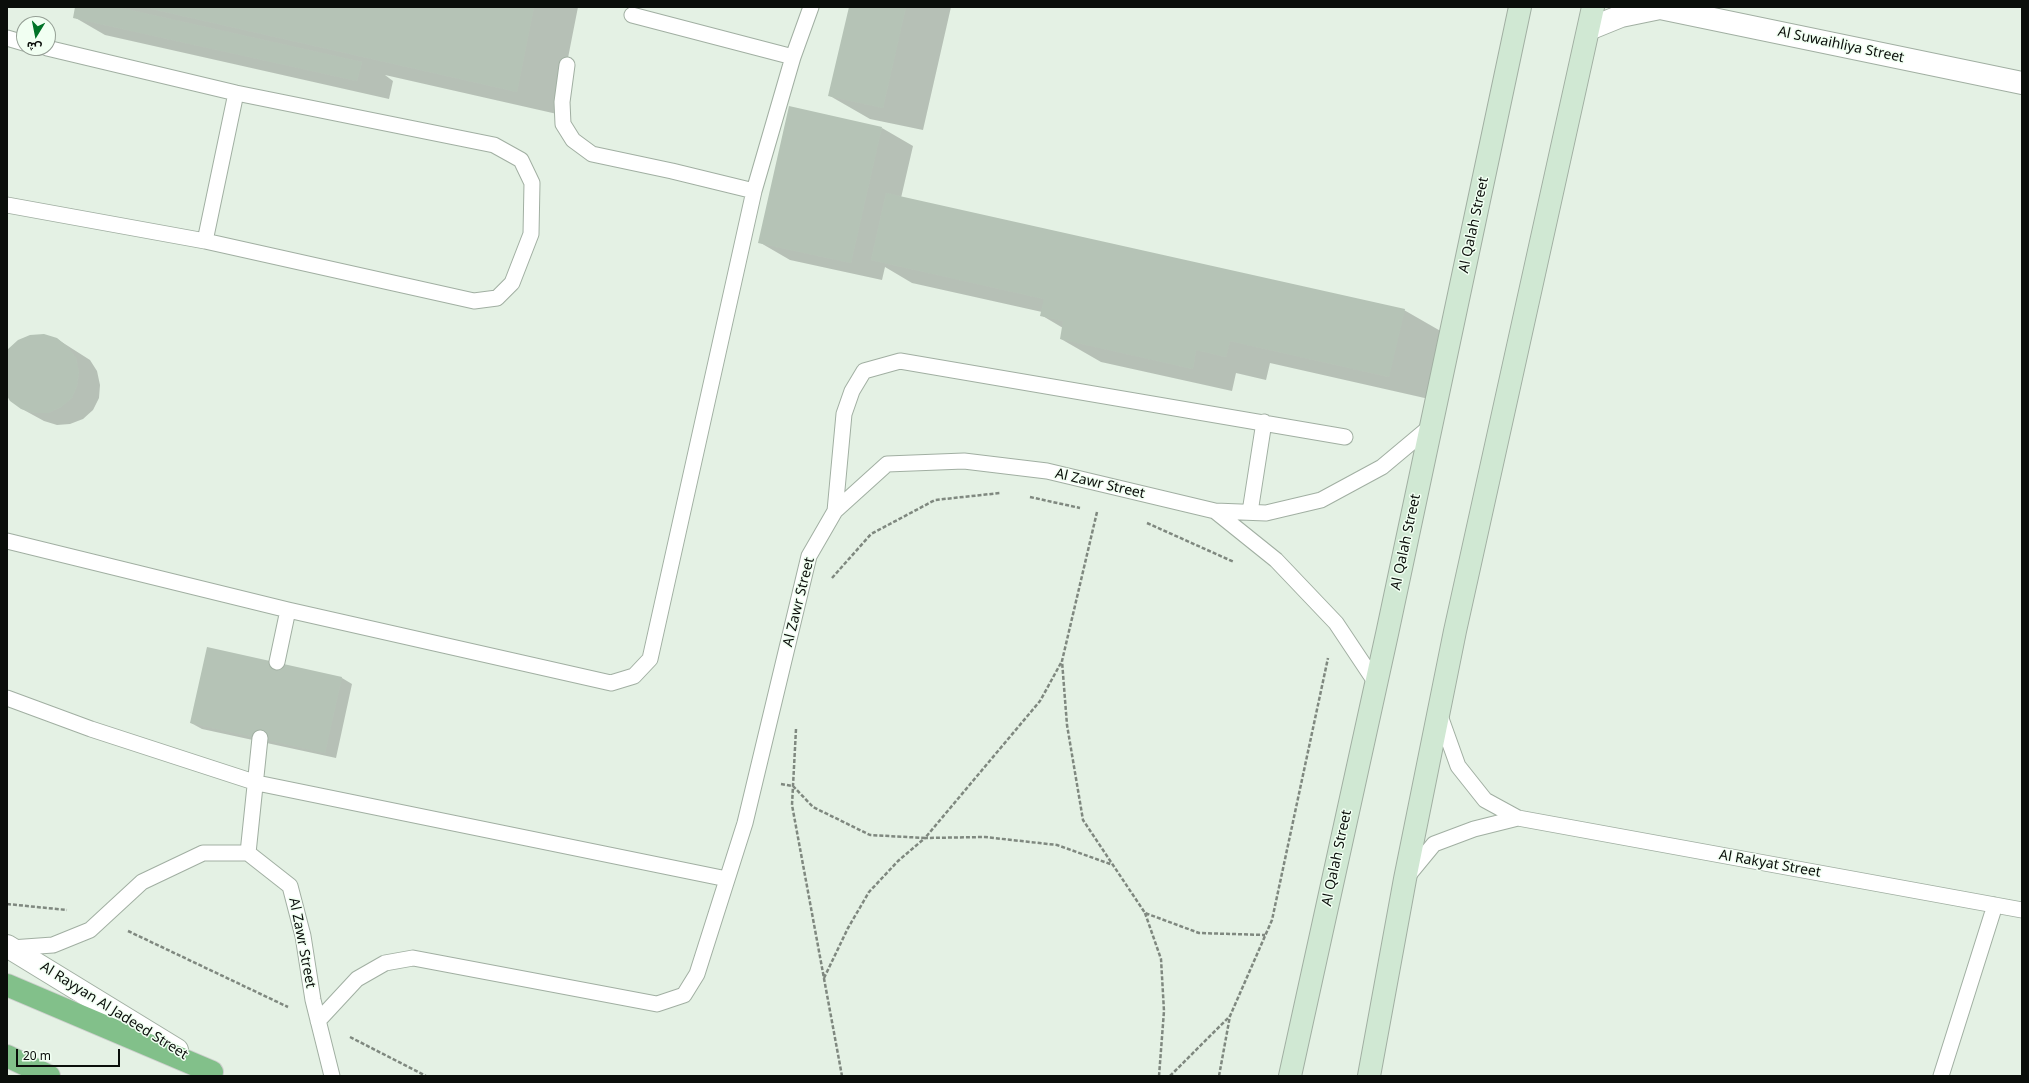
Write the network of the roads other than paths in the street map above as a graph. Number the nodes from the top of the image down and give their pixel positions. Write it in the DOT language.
graph roads {
  1 [pos="811,7"];
  2 [pos="1520,7"];
  3 [pos="1593,7"];
  4 [pos="1659,7"];
  5 [pos="632,15"];
  6 [pos="1589,29"];
  7 [pos="56,50"];
  8 [pos="793,57"];
  9 [pos="567,65"];
  10 [pos="2022,83"];
  11 [pos="236,93"];
  12 [pos="754,191"];
  13 [pos="7,205"];
  14 [pos="205,242"];
  15 [pos="1264,422"];
  16 [pos="1431,426"];
  17 [pos="1345,437"];
  18 [pos="1215,511"];
  19 [pos="835,512"];
  20 [pos="1250,512"];
  21 [pos="7,541"];
  22 [pos="288,610"];
  23 [pos="277,662"];
  24 [pos="1376,683"];
  25 [pos="7,698"];
  26 [pos="1439,712"];
  27 [pos="260,738"];
  28 [pos="256,783"];
  29 [pos="1518,818"];
  30 [pos="248,853"];
  31 [pos="727,879"];
  32 [pos="1405,879"];
  33 [pos="1995,905"];
  34 [pos="2022,910"];
  35 [pos="9,947"];
  36 [pos="7,985"];
  37 [pos="318,1021"];
  38 [pos="7,1056"];
  39 [pos="217,1074"];
  40 [pos="48,1076"];
  41 [pos="332,1076"];
  42 [pos="1290,1076"];
  43 [pos="1369,1076"];
  44 [pos="1941,1076"];
  1 -- 8 [label="lane"];
  2 -- 16 [label="main road, Al Qalah Street"];
  3 -- 6 [label="main road"];
  4 -- 6 [label="street, Al Suwaihliya Street"];
  4 -- 10 [label="street, Al Suwaihliya Street"];
  5 -- 8 [label="lane"];
  6 -- 26 [label="main road"];
  7 -- 11 [label="lane"];
  8 -- 12 [label="lane"];
  9 -- 12 [label="lane"];
  11 -- 14 [label="lane"];
  11 -- 14 [label="lane"];
  12 -- 22 [label="lane"];
  13 -- 14 [label="lane"];
  15 -- 17 [label="lane"];
  15 -- 19 [label="lane"];
  15 -- 20 [label="lane"];
  16 -- 20 [label="lane, Al Zawr Street"];
  16 -- 24 [label="main road, Al Qalah Street"];
  18 -- 19 [label="lane, Al Zawr Street"];
  18 -- 20 [label="lane, Al Zawr Street"];
  18 -- 24 [label="lane, Al Zawr Street"];
  19 -- 31 [label="lane, Al Zawr Street"];
  21 -- 22 [label="lane"];
  22 -- 23 [label="lane"];
  24 -- 42 [label="main road, Al Qalah Street"];
  25 -- 28 [label="lane"];
  26 -- 29 [label="lane, Al Rakyat Street"];
  26 -- 32 [label="main road"];
  27 -- 28 [label="lane"];
  28 -- 30 [label="lane"];
  28 -- 31 [label="lane"];
  29 -- 32 [label="lane, Al Rakyat Street"];
  29 -- 33 [label="lane, Al Rakyat Street"];
  30 -- 35 [label="lane"];
  30 -- 37 [label="lane, Al Zawr Street"];
  31 -- 37 [label="lane, Al Zawr Street"];
  32 -- 43 [label="main road"];
  33 -- 34 [label="lane, Al Rakyat Street"];
  33 -- 44 [label="lane"];
  35 -- 39 [label="street, Al Rayyan Al Jadeed Street"];
  36 -- 39 [label="highway"];
  37 -- 41 [label="lane, Al Zawr Street"];
  38 -- 40 [label="highway"];
}
